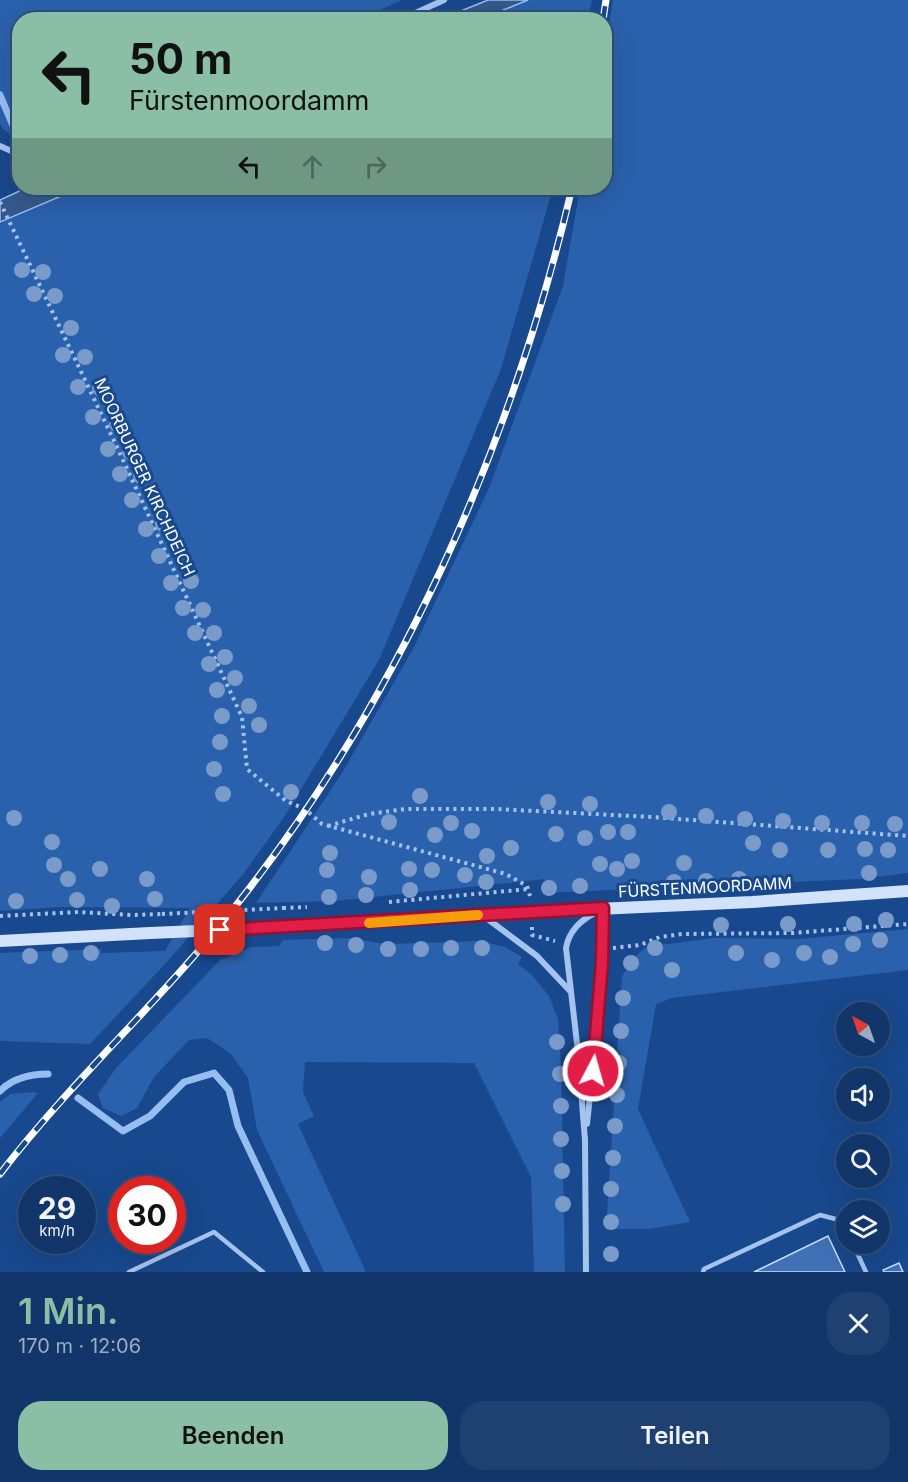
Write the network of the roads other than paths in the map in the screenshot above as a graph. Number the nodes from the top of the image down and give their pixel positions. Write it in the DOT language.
graph roads {
  1 [pos="444,0"];
  2 [pos="418,12"];
  3 [pos="908,891"];
  4 [pos="603,908"];
  5 [pos="482,915"];
  6 [pos="0,941"];
  7 [pos="571,992"];
  8 [pos="585,1140"];
  9 [pos="836,1219"];
  10 [pos="858,1254"];
  11 [pos="129,1272"];
  12 [pos="263,1272"];
  13 [pos="586,1272"];
  14 [pos="703,1272"];
  15 [pos="866,1272"];
  1 -- 2 [label="street"];
  3 -- 4 [label="main road, FÜRSTENMOORDAMM"];
  4 -- 5 [label="main road, FÜRSTENMOORDAMM"];
  4 -- 7 [label="street"];
  4 -- 8 [label="street"];
  5 -- 6 [label="main road, FÜRSTENMOORDAMM, bridge"];
  5 -- 7 [label="street"];
  7 -- 8 [label="street"];
  8 -- 13 [label="street"];
  9 -- 14 [label="lane"];
  10 -- 15 [label="lane"];
  11 -- 12 [label="lane"];
}
